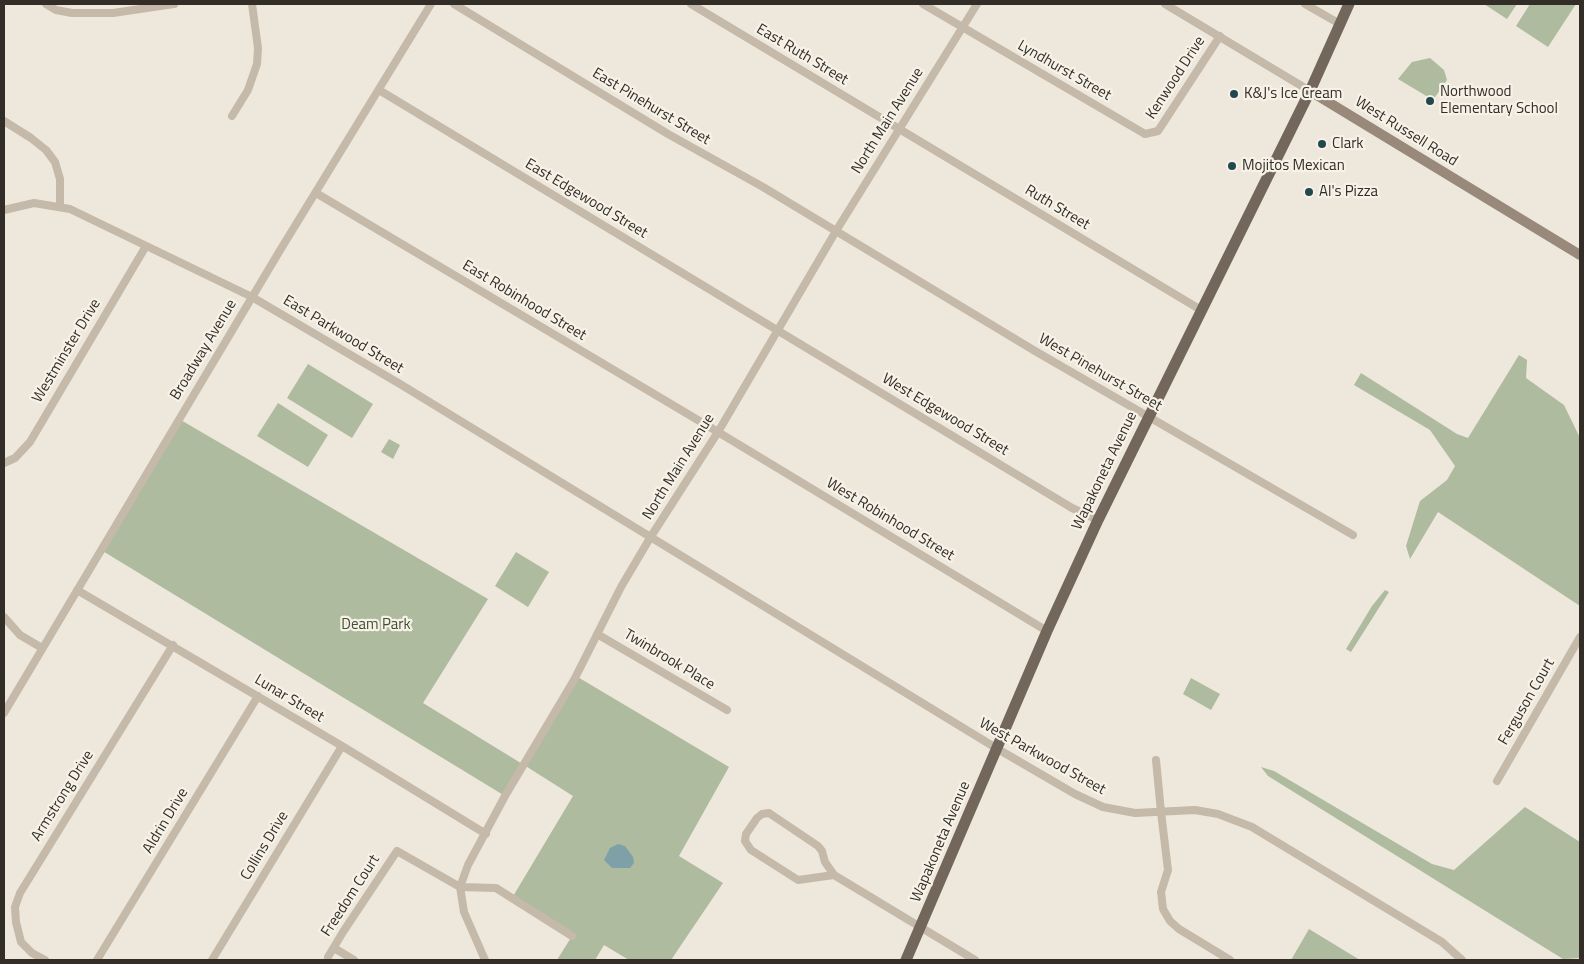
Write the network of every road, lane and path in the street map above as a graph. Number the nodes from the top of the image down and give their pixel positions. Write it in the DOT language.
graph roads {
  1 [pos="46,4"];
  2 [pos="174,4"];
  3 [pos="252,4"];
  4 [pos="432,4"];
  5 [pos="454,4"];
  6 [pos="691,4"];
  7 [pos="923,4"];
  8 [pos="977,4"];
  9 [pos="1165,4"];
  10 [pos="1306,4"];
  11 [pos="1349,4"];
  12 [pos="1340,24"];
  13 [pos="962,27"];
  14 [pos="1220,36"];
  15 [pos="379,90"];
  16 [pos="1310,90"];
  17 [pos="232,116"];
  18 [pos="4,121"];
  19 [pos="899,129"];
  20 [pos="1153,132"];
  21 [pos="316,193"];
  22 [pos="60,206"];
  23 [pos="4,210"];
  24 [pos="836,231"];
  25 [pos="146,246"];
  26 [pos="1580,255"];
  27 [pos="252,297"];
  28 [pos="1201,310"];
  29 [pos="779,331"];
  30 [pos="1148,417"];
  31 [pos="718,432"];
  32 [pos="4,463"];
  33 [pos="1098,520"];
  34 [pos="1353,535"];
  35 [pos="650,538"];
  36 [pos="77,590"];
  37 [pos="4,617"];
  38 [pos="1047,631"];
  39 [pos="597,634"];
  40 [pos="1580,637"];
  41 [pos="173,645"];
  42 [pos="42,648"];
  43 [pos="258,696"];
  44 [pos="727,710"];
  45 [pos="4,713"];
  46 [pos="342,746"];
  47 [pos="996,748"];
  48 [pos="1156,760"];
  49 [pos="1497,781"];
  50 [pos="1161,812"];
  51 [pos="486,834"];
  52 [pos="834,875"];
  53 [pos="460,887"];
  54 [pos="920,928"];
  55 [pos="572,936"];
  56 [pos="334,948"];
  57 [pos="328,957"];
  58 [pos="44,960"];
  59 [pos="97,960"];
  60 [pos="212,960"];
  61 [pos="354,960"];
  62 [pos="485,960"];
  63 [pos="906,960"];
  64 [pos="975,960"];
  65 [pos="1230,960"];
  66 [pos="1462,960"];
  1 -- 2 [label="street"];
  3 -- 17 [label="street"];
  4 -- 15 [label="street, Broadway Avenue"];
  5 -- 24 [label="street, East Pinehurst Street"];
  6 -- 19 [label="street, East Ruth Street"];
  7 -- 13 [label="street, Lyndhurst Street"];
  8 -- 13 [label="street, North Main Avenue"];
  9 -- 14 [label="street, West Russell Road"];
  10 -- 12 [label="street"];
  11 -- 12 [label="main road, Wapakoneta Avenue"];
  12 -- 16 [label="main road, Wapakoneta Avenue"];
  13 -- 19 [label="street, North Main Avenue"];
  13 -- 20 [label="street, Lyndhurst Street"];
  14 -- 16 [label="street, West Russell Road"];
  14 -- 20 [label="street, Kenwood Drive"];
  15 -- 21 [label="street, Broadway Avenue"];
  15 -- 29 [label="street, East Edgewood Street"];
  16 -- 26 [label="main road, West Russell Road"];
  16 -- 28 [label="main road, Wapakoneta Avenue"];
  18 -- 22 [label="street"];
  19 -- 24 [label="street, North Main Avenue"];
  19 -- 28 [label="street, Ruth Street"];
  21 -- 27 [label="street, Broadway Avenue"];
  21 -- 31 [label="street, East Robinhood Street"];
  22 -- 23 [label="street, East Parkwood Street"];
  22 -- 25 [label="street, East Parkwood Street"];
  24 -- 29 [label="street, North Main Avenue"];
  24 -- 30 [label="street, West Pinehurst Street"];
  25 -- 27 [label="street, East Parkwood Street"];
  25 -- 32 [label="street, Westminster Drive"];
  27 -- 35 [label="street, East Parkwood Street"];
  27 -- 36 [label="street, Broadway Avenue"];
  28 -- 30 [label="main road, Wapakoneta Avenue"];
  29 -- 31 [label="street, North Main Avenue"];
  29 -- 33 [label="street, West Edgewood Street"];
  30 -- 33 [label="main road, Wapakoneta Avenue"];
  30 -- 34 [label="street, West Pinehurst Street"];
  31 -- 35 [label="street, North Main Avenue"];
  31 -- 38 [label="street, West Robinhood Street"];
  33 -- 38 [label="main road, Wapakoneta Avenue"];
  35 -- 39 [label="street, North Main Avenue"];
  35 -- 47 [label="street, West Parkwood Street"];
  36 -- 41 [label="street, Lunar Street"];
  36 -- 42 [label="street, Broadway Avenue"];
  37 -- 42 [label="street"];
  38 -- 47 [label="main road, Wapakoneta Avenue"];
  39 -- 44 [label="street, Twinbrook Place"];
  39 -- 51 [label="street, North Main Avenue"];
  40 -- 49 [label="street, Ferguson Court"];
  41 -- 43 [label="street, Lunar Street"];
  41 -- 58 [label="street, Armstrong Drive"];
  42 -- 45 [label="street, Broadway Avenue"];
  43 -- 46 [label="street, Lunar Street"];
  43 -- 59 [label="street, Aldrin Drive"];
  46 -- 51 [label="street, Lunar Street"];
  46 -- 60 [label="street, Collins Drive"];
  47 -- 50 [label="street, West Parkwood Street"];
  47 -- 54 [label="main road, Wapakoneta Avenue"];
  48 -- 50 [label="street"];
  50 -- 65 [label="street"];
  50 -- 66 [label="street, West Parkwood Street"];
  51 -- 53 [label="street, North Main Avenue"];
  52 -- 52 [label="street"];
  52 -- 54 [label="street"];
  53 -- 55 [label="street"];
  53 -- 56 [label="street, Freedom Court"];
  53 -- 62 [label="street, North Main Avenue"];
  54 -- 63 [label="main road, Wapakoneta Avenue"];
  54 -- 64 [label="street"];
  56 -- 57 [label="street, Freedom Court"];
  56 -- 61 [label="street"];
}
